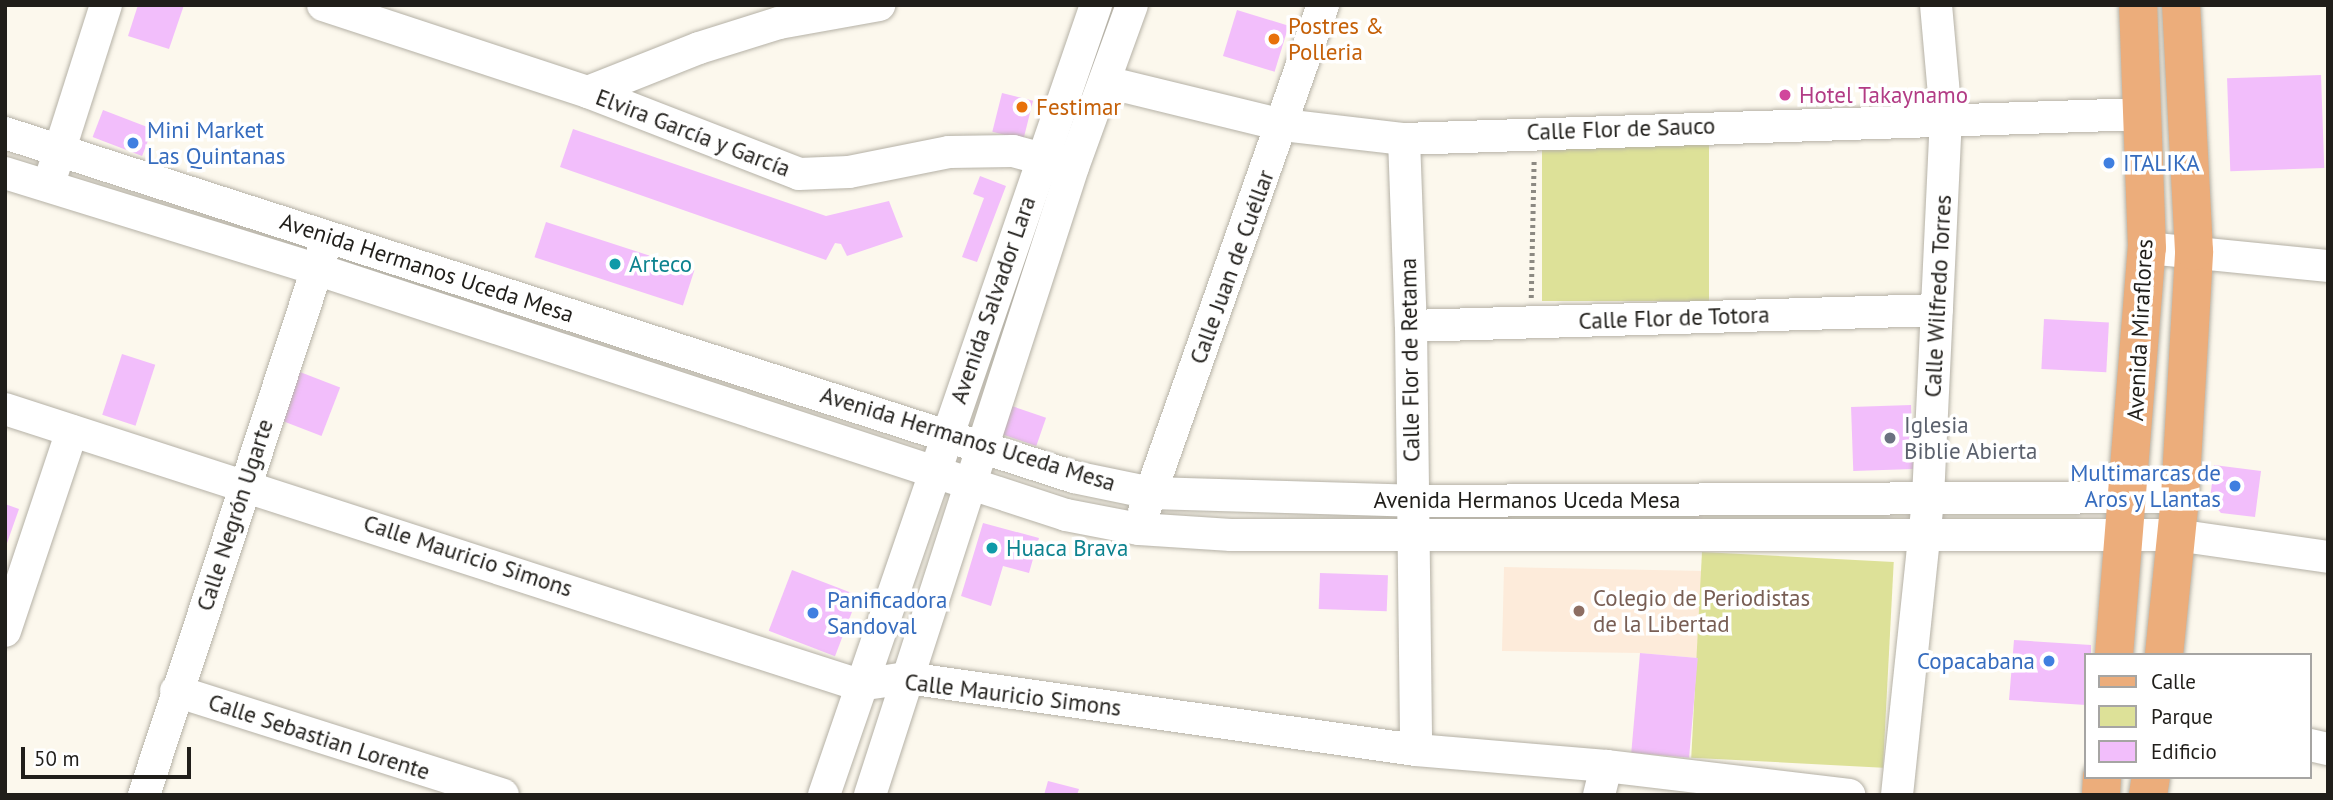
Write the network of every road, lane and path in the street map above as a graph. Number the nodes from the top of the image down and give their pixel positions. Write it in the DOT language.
graph roads {
  1 [pos="106,5"];
  2 [pos="879,5"];
  3 [pos="1096,5"];
  4 [pos="1132,5"];
  5 [pos="1323,5"];
  6 [pos="1937,5"];
  7 [pos="2138,5"];
  8 [pos="2181,5"];
  9 [pos="325,6"];
  10 [pos="1106,82"];
  11 [pos="588,92"];
  12 [pos="2142,114"];
  13 [pos="1947,117"];
  14 [pos="1283,125"];
  15 [pos="1535,132"];
  16 [pos="5,133"];
  17 [pos="1404,139"];
  18 [pos="60,150"];
  19 [pos="1042,159"];
  20 [pos="1073,167"];
  21 [pos="5,173"];
  22 [pos="47,187"];
  23 [pos="327,236"];
  24 [pos="2147,247"];
  25 [pos="2194,251"];
  26 [pos="2328,266"];
  27 [pos="316,269"];
  28 [pos="1937,310"];
  29 [pos="1530,323"];
  30 [pos="1411,326"];
  31 [pos="686,351"];
  32 [pos="674,387"];
  33 [pos="5,409"];
  34 [pos="72,431"];
  35 [pos="945,435"];
  36 [pos="984,447"];
  37 [pos="932,471"];
  38 [pos="245,483"];
  39 [pos="972,483"];
  40 [pos="1151,492"];
  41 [pos="2180,496"];
  42 [pos="1928,498"];
  43 [pos="1413,501"];
  44 [pos="2127,517"];
  45 [pos="1139,529"];
  46 [pos="2176,535"];
  47 [pos="1413,536"];
  48 [pos="1924,536"];
  49 [pos="2328,557"];
  50 [pos="11,593"];
  51 [pos="5,631"];
  52 [pos="2114,653"];
  53 [pos="2164,653"];
  54 [pos="907,678"];
  55 [pos="859,685"];
  56 [pos="176,691"];
  57 [pos="1416,750"];
  58 [pos="1602,780"];
  59 [pos="144,795"];
  60 [pos="503,795"];
  61 [pos="824,795"];
  62 [pos="870,795"];
  63 [pos="1849,795"];
  64 [pos="1897,795"];
  1 -- 18 [label="street"];
  2 -- 11 [label="street"];
  3 -- 19 [label="street, Avenida Salvador Lara"];
  4 -- 10 [label="street, Avenida Salvador Lara"];
  5 -- 14 [label="street, Calle Juan de Cuéllar"];
  6 -- 13 [label="street, Calle Wilfredo Torres"];
  7 -- 12 [label="main road, Avenida Miraflores"];
  8 -- 25 [label="main road"];
  9 -- 11 [label="street, Elvira García y García"];
  10 -- 14 [label="street, Calle Flor de Sauco"];
  10 -- 20 [label="street, Avenida Salvador Lara"];
  11 -- 19 [label="street, Elvira García y García"];
  12 -- 13 [label="street, Calle Flor de Sauco"];
  12 -- 24 [label="main road, Avenida Miraflores"];
  13 -- 15 [label="street, Calle Flor de Sauco"];
  13 -- 28 [label="street, Calle Wilfredo Torres"];
  14 -- 17 [label="street, Calle Flor de Sauco"];
  14 -- 40 [label="street, Calle Juan de Cuéllar"];
  15 -- 17 [label="street, Calle Flor de Sauco"];
  15 -- 29 [label="path"];
  16 -- 18 [label="street, Avenida Hermanos Uceda Mesa"];
  17 -- 30 [label="street, Calle Flor de Retama"];
  18 -- 22 [label="street"];
  18 -- 23 [label="street, Avenida Hermanos Uceda Mesa"];
  19 -- 20 [label="street, Elvira García y García"];
  19 -- 35 [label="street, Avenida Salvador Lara"];
  20 -- 36 [label="street, Avenida Salvador Lara"];
  21 -- 22 [label="street, Avenida Hermanos Uceda Mesa"];
  22 -- 27 [label="street, Avenida Hermanos Uceda Mesa"];
  23 -- 27 [label="street, Calle Negrón Ugarte"];
  23 -- 31 [label="street, Avenida Hermanos Uceda Mesa"];
  24 -- 25 [label="street"];
  24 -- 44 [label="main road, Avenida Miraflores"];
  25 -- 26 [label="street"];
  25 -- 41 [label="main road"];
  27 -- 32 [label="street, Avenida Hermanos Uceda Mesa"];
  27 -- 38 [label="street, Calle Negrón Ugarte"];
  28 -- 29 [label="street, Calle Flor de Totora"];
  28 -- 42 [label="street, Calle Wilfredo Torres"];
  29 -- 30 [label="street, Calle Flor de Totora"];
  30 -- 43 [label="street, Calle Flor de Retama"];
  31 -- 32 [label="street"];
  31 -- 35 [label="street, Avenida Hermanos Uceda Mesa"];
  32 -- 37 [label="street, Avenida Hermanos Uceda Mesa"];
  33 -- 34 [label="street, Calle Mauricio Simons"];
  34 -- 38 [label="street, Calle Mauricio Simons"];
  34 -- 50 [label="street"];
  35 -- 36 [label="street, Avenida Hermanos Uceda Mesa"];
  35 -- 37 [label="street, Avenida Salvador Lara"];
  36 -- 39 [label="street, Avenida Salvador Lara"];
  36 -- 40 [label="street, Avenida Hermanos Uceda Mesa"];
  37 -- 39 [label="street, Avenida Hermanos Uceda Mesa"];
  37 -- 55 [label="street, Avenida Salvador Lara"];
  38 -- 55 [label="street, Calle Mauricio Simons"];
  38 -- 56 [label="street, Calle Negrón Ugarte"];
  39 -- 45 [label="street, Avenida Hermanos Uceda Mesa"];
  39 -- 54 [label="street, Avenida Salvador Lara"];
  40 -- 43 [label="street, Avenida Hermanos Uceda Mesa"];
  40 -- 45 [label="street, Calle Juan de Cuéllar"];
  41 -- 44 [label="street, Avenida Hermanos Uceda Mesa"];
  41 -- 46 [label="main road"];
  42 -- 43 [label="street, Avenida Hermanos Uceda Mesa"];
  42 -- 44 [label="street, Avenida Hermanos Uceda Mesa"];
  42 -- 48 [label="street, Calle Wilfredo Torres"];
  43 -- 47 [label="street, Calle Flor de Retama"];
  44 -- 46 [label="street, Avenida Hermanos Uceda Mesa"];
  44 -- 48 [label="street, Avenida Hermanos Uceda Mesa"];
  44 -- 52 [label="main road, Avenida Miraflores"];
  45 -- 47 [label="street, Avenida Hermanos Uceda Mesa"];
  46 -- 49 [label="street, Avenida Hermanos Uceda Mesa"];
  46 -- 53 [label="main road"];
  47 -- 48 [label="street, Avenida Hermanos Uceda Mesa"];
  47 -- 57 [label="street, Calle Flor de Retama"];
  48 -- 64 [label="street, Calle Wilfredo Torres"];
  50 -- 51 [label="street"];
  54 -- 55 [label="street, Calle Mauricio Simons"];
  54 -- 57 [label="street, Calle Mauricio Simons"];
  54 -- 62 [label="street, Avenida Salvador Lara"];
  55 -- 61 [label="street, Avenida Salvador Lara"];
  56 -- 59 [label="street, Calle Negrón Ugarte"];
  56 -- 60 [label="street, Calle Sebastian Lorente"];
  57 -- 58 [label="street, Calle Mauricio Simons"];
  58 -- 63 [label="street, Calle Mauricio Simons"];
}
